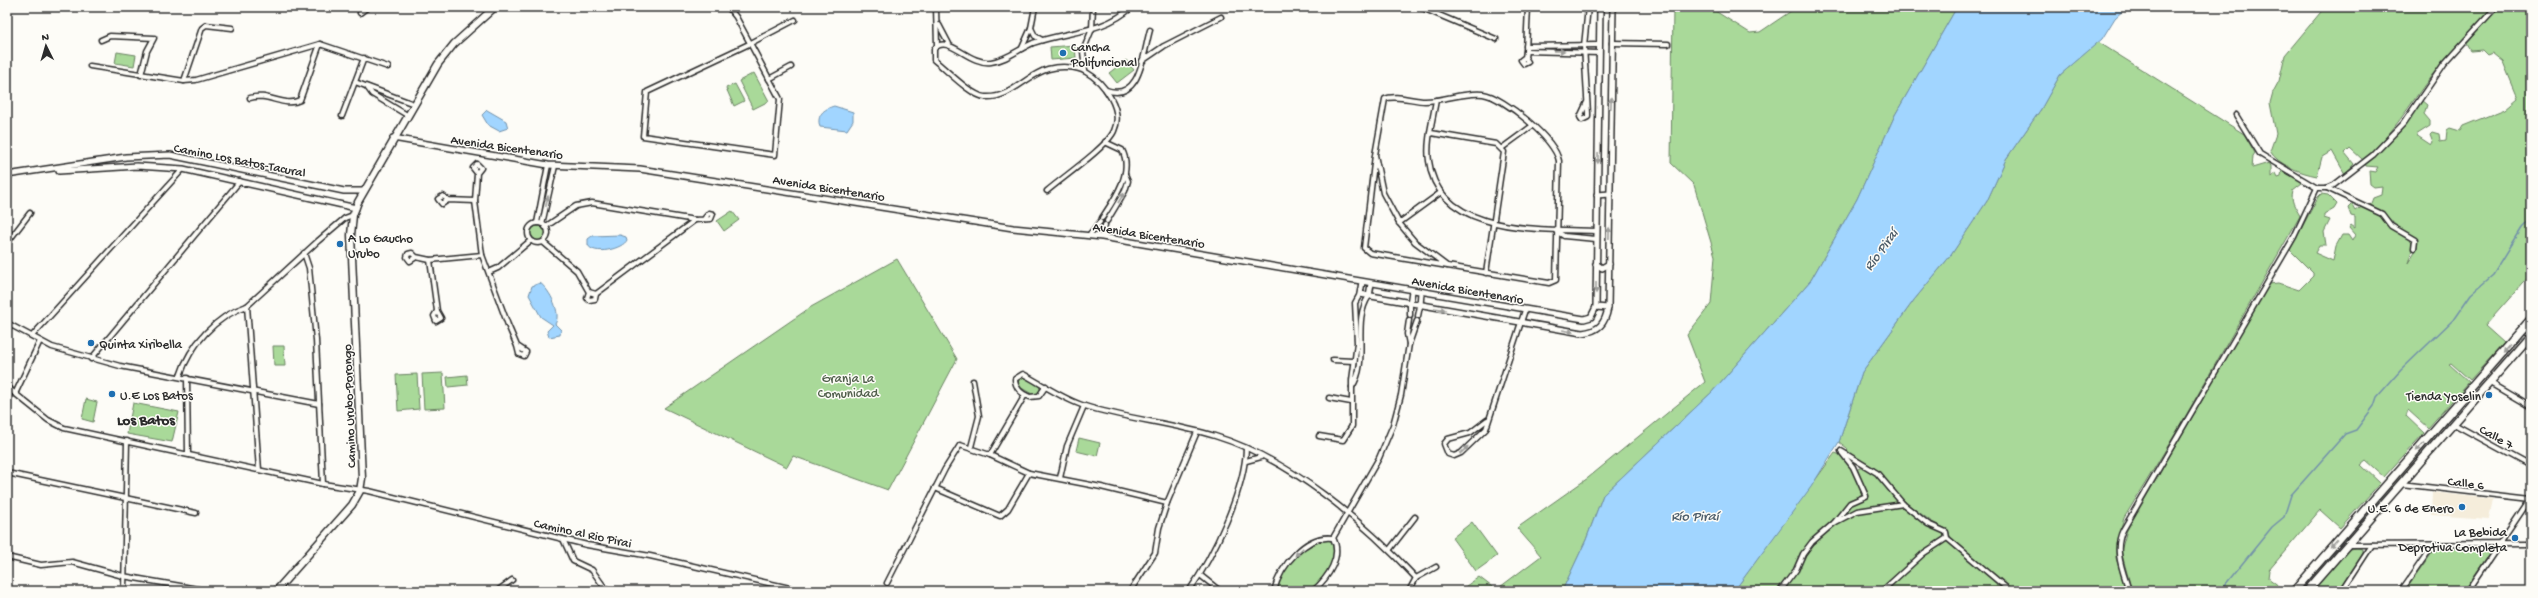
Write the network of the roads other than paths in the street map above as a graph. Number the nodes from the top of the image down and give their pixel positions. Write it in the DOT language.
graph roads {
  1 [pos="368,7"];
  2 [pos="495,7"];
  3 [pos="728,7"];
  4 [pos="936,7"];
  5 [pos="1035,7"];
  6 [pos="1093,7"];
  7 [pos="1132,7"];
  8 [pos="1420,7"];
  9 [pos="1528,7"];
  10 [pos="1588,7"];
  11 [pos="1600,7"];
  12 [pos="1613,7"];
  13 [pos="2496,7"];
  14 [pos="360,12"];
  15 [pos="1221,16"];
  16 [pos="795,20"];
  17 [pos="937,23"];
  18 [pos="232,28"];
  19 [pos="1031,28"];
  20 [pos="1092,29"];
  21 [pos="1150,30"];
  22 [pos="1496,39"];
  23 [pos="101,40"];
  24 [pos="1042,40"];
  25 [pos="1612,43"];
  26 [pos="320,44"];
  27 [pos="749,44"];
  28 [pos="949,44"];
  29 [pos="1668,44"];
  30 [pos="1599,45"];
  31 [pos="937,46"];
  32 [pos="1584,46"];
  33 [pos="1022,48"];
  34 [pos="1526,48"];
  35 [pos="1584,52"];
  36 [pos="1599,54"];
  37 [pos="1525,57"];
  38 [pos="364,58"];
  39 [pos="1142,61"];
  40 [pos="90,66"];
  41 [pos="388,67"];
  42 [pos="791,67"];
  43 [pos="1085,71"];
  44 [pos="140,75"];
  45 [pos="768,79"];
  46 [pos="184,81"];
  47 [pos="355,82"];
  48 [pos="367,87"];
  49 [pos="1105,90"];
  50 [pos="250,98"];
  51 [pos="398,98"];
  52 [pos="1436,100"];
  53 [pos="1586,102"];
  54 [pos="414,104"];
  55 [pos="393,107"];
  56 [pos="407,115"];
  57 [pos="2236,115"];
  58 [pos="342,116"];
  59 [pos="1532,126"];
  60 [pos="1431,133"];
  61 [pos="393,138"];
  62 [pos="1105,142"];
  63 [pos="1502,148"];
  64 [pos="1376,155"];
  65 [pos="548,165"];
  66 [pos="555,166"];
  67 [pos="183,169"];
  68 [pos="40,171"];
  69 [pos="477,173"];
  70 [pos="1125,174"];
  71 [pos="7,175"];
  72 [pos="240,182"];
  73 [pos="2317,188"];
  74 [pos="2327,188"];
  75 [pos="364,191"];
  76 [pos="1047,191"];
  77 [pos="1440,193"];
  78 [pos="1597,194"];
  79 [pos="1610,194"];
  80 [pos="448,200"];
  81 [pos="475,201"];
  82 [pos="356,208"];
  83 [pos="30,213"];
  84 [pos="353,215"];
  85 [pos="704,219"];
  86 [pos="695,220"];
  87 [pos="1494,222"];
  88 [pos="536,223"];
  89 [pos="1399,223"];
  90 [pos="1105,225"];
  91 [pos="544,226"];
  92 [pos="1096,226"];
  93 [pos="1556,231"];
  94 [pos="1596,231"];
  95 [pos="1089,235"];
  96 [pos="1102,237"];
  97 [pos="1596,239"];
  98 [pos="530,241"];
  99 [pos="543,242"];
  100 [pos="7,243"];
  101 [pos="2414,248"];
  102 [pos="304,253"];
  103 [pos="482,255"];
  104 [pos="416,258"];
  105 [pos="430,260"];
  106 [pos="1596,264"];
  107 [pos="1609,264"];
  108 [pos="1447,266"];
  109 [pos="489,272"];
  110 [pos="1486,273"];
  111 [pos="1362,282"];
  112 [pos="1371,284"];
  113 [pos="1412,291"];
  114 [pos="589,292"];
  115 [pos="1421,292"];
  116 [pos="596,294"];
  117 [pos="1360,294"];
  118 [pos="1369,296"];
  119 [pos="1410,304"];
  120 [pos="247,306"];
  121 [pos="1420,306"];
  122 [pos="1596,307"];
  123 [pos="1608,308"];
  124 [pos="1525,310"];
  125 [pos="437,311"];
  126 [pos="1410,315"];
  127 [pos="1418,316"];
  128 [pos="2531,319"];
  129 [pos="1409,320"];
  130 [pos="1417,321"];
  131 [pos="1520,322"];
  132 [pos="7,323"];
  133 [pos="2531,335"];
  134 [pos="32,336"];
  135 [pos="40,341"];
  136 [pos="2528,342"];
  137 [pos="1409,344"];
  138 [pos="517,346"];
  139 [pos="91,358"];
  140 [pos="1333,360"];
  141 [pos="1353,361"];
  142 [pos="180,376"];
  143 [pos="187,378"];
  144 [pos="973,381"];
  145 [pos="2490,383"];
  146 [pos="1046,386"];
  147 [pos="1352,387"];
  148 [pos="8,388"];
  149 [pos="254,390"];
  150 [pos="15,394"];
  151 [pos="1025,395"];
  152 [pos="2465,396"];
  153 [pos="1329,398"];
  154 [pos="1351,402"];
  155 [pos="319,404"];
  156 [pos="7,405"];
  157 [pos="1084,406"];
  158 [pos="2531,407"];
  159 [pos="1487,420"];
  160 [pos="2454,424"];
  161 [pos="1197,432"];
  162 [pos="1320,436"];
  163 [pos="127,441"];
  164 [pos="971,447"];
  165 [pos="1246,448"];
  166 [pos="188,454"];
  167 [pos="990,454"];
  168 [pos="1262,457"];
  169 [pos="1246,461"];
  170 [pos="2531,466"];
  171 [pos="258,470"];
  172 [pos="7,473"];
  173 [pos="1029,473"];
  174 [pos="1060,478"];
  175 [pos="323,484"];
  176 [pos="2400,484"];
  177 [pos="935,488"];
  178 [pos="360,491"];
  179 [pos="125,496"];
  180 [pos="2530,498"];
  181 [pos="1167,503"];
  182 [pos="1903,504"];
  183 [pos="1347,512"];
  184 [pos="196,513"];
  185 [pos="1415,517"];
  186 [pos="1834,523"];
  187 [pos="1333,538"];
  188 [pos="1947,538"];
  189 [pos="563,539"];
  190 [pos="2531,544"];
  191 [pos="2347,545"];
  192 [pos="2372,545"];
  193 [pos="2433,545"];
  194 [pos="2498,545"];
  195 [pos="1390,549"];
  196 [pos="7,557"];
  197 [pos="1436,567"];
  198 [pos="1200,575"];
  199 [pos="124,576"];
  200 [pos="1416,578"];
  201 [pos="512,580"];
  202 [pos="887,583"];
  203 [pos="124,591"];
  204 [pos="209,591"];
  205 [pos="276,591"];
  206 [pos="497,591"];
  207 [pos="607,591"];
  208 [pos="803,591"];
  209 [pos="1130,591"];
  210 [pos="1189,591"];
  211 [pos="1220,591"];
  212 [pos="1274,591"];
  213 [pos="1313,591"];
  214 [pos="1409,591"];
  215 [pos="1780,591"];
  216 [pos="1882,591"];
  217 [pos="2010,591"];
  218 [pos="2129,591"];
  219 [pos="2294,591"];
  220 [pos="2307,591"];
  221 [pos="2342,591"];
  222 [pos="2401,591"];
  223 [pos="2468,591"];
  1 -- 14 [label="street"];
  2 -- 54 [label="main road, Camino Urubo-Porongo"];
  3 -- 27 [label="street"];
  4 -- 17 [label="street"];
  5 -- 19 [label="street"];
  6 -- 20 [label="street"];
  7 -- 20 [label="street"];
  8 -- 22 [label="street"];
  9 -- 34 [label="street"];
  10 -- 32 [label="street"];
  11 -- 30 [label="street"];
  12 -- 25 [label="street, Avenida Bicentenario"];
  13 -- 74 [label="street"];
  15 -- 39 [label="street"];
  16 -- 27 [label="street"];
  17 -- 28 [label="street"];
  17 -- 31 [label="street"];
  18 -- 46 [label="street"];
  19 -- 24 [label="street"];
  19 -- 33 [label="street"];
  20 -- 24 [label="street"];
  20 -- 43 [label="street"];
  21 -- 39 [label="street"];
  23 -- 44 [label="street"];
  24 -- 33 [label="street"];
  25 -- 29 [label="street"];
  79 -- 25 [label="street, Avenida Bicentenario, one-way"];
  26 -- 38 [label="street"];
  26 -- 46 [label="street"];
  26 -- 50 [label="street"];
  27 -- 45 [label="street"];
  27 -- 45 [label="street"];
  28 -- 31 [label="street"];
  28 -- 33 [label="street"];
  30 -- 32 [label="street"];
  30 -- 36 [label="street"];
  31 -- 43 [label="street"];
  32 -- 34 [label="street"];
  32 -- 35 [label="street"];
  34 -- 35 [label="street, one-way"];
  34 -- 37 [label="street"];
  35 -- 36 [label="street"];
  35 -- 53 [label="street"];
  36 -- 78 [label="street, one-way"];
  38 -- 41 [label="street"];
  38 -- 47 [label="street"];
  39 -- 49 [label="street"];
  40 -- 44 [label="street"];
  42 -- 45 [label="street"];
  43 -- 49 [label="street"];
  44 -- 46 [label="street"];
  47 -- 48 [label="street"];
  47 -- 58 [label="street"];
  48 -- 51 [label="street"];
  48 -- 55 [label="street"];
  49 -- 62 [label="street"];
  51 -- 54 [label="street"];
  51 -- 55 [label="street"];
  52 -- 59 [label="street"];
  52 -- 60 [label="street"];
  52 -- 64 [label="street"];
  54 -- 56 [label="main road, Camino Urubo-Porongo"];
  55 -- 56 [label="street"];
  56 -- 61 [label="main road, Camino Urubo-Porongo"];
  57 -- 73 [label="street"];
  59 -- 63 [label="street"];
  59 -- 93 [label="street"];
  60 -- 63 [label="street"];
  60 -- 77 [label="street"];
  61 -- 65 [label="street, Avenida Bicentenario"];
  61 -- 75 [label="main road, Camino Urubo-Porongo"];
  62 -- 70 [label="street"];
  62 -- 76 [label="street"];
  63 -- 87 [label="street"];
  64 -- 89 [label="street"];
  64 -- 108 [label="street"];
  65 -- 66 [label="street, Avenida Bicentenario"];
  65 -- 88 [label="street"];
  91 -- 66 [label="street, one-way"];
  66 -- 95 [label="street, Avenida Bicentenario"];
  67 -- 68 [label="street, Camino Los Batos-Tacural"];
  67 -- 72 [label="street, Camino Los Batos-Tacural"];
  67 -- 134 [label="street"];
  68 -- 71 [label="street, Camino Los Batos-Tacural"];
  68 -- 75 [label="street, Camino Los Batos-Tacural"];
  69 -- 81 [label="street"];
  90 -- 70 [label="street, one-way"];
  70 -- 92 [label="street"];
  72 -- 82 [label="street, Camino Los Batos-Tacural"];
  72 -- 139 [label="street"];
  73 -- 74 [label="street"];
  73 -- 218 [label="street"];
  74 -- 101 [label="street"];
  75 -- 82 [label="main road, Camino Urubo-Porongo"];
  77 -- 87 [label="street"];
  77 -- 89 [label="street"];
  78 -- 79 [label="street"];
  78 -- 94 [label="street"];
  107 -- 79 [label="street, Avenida Bicentenario, one-way"];
  80 -- 81 [label="street"];
  81 -- 103 [label="street"];
  82 -- 84 [label="main road, Camino Urubo-Porongo"];
  83 -- 100 [label="street"];
  84 -- 102 [label="street"];
  84 -- 178 [label="main road, Camino Urubo-Porongo"];
  85 -- 86 [label="street"];
  86 -- 91 [label="street"];
  86 -- 116 [label="street"];
  87 -- 93 [label="street"];
  87 -- 110 [label="street"];
  88 -- 91 [label="street"];
  88 -- 98 [label="street"];
  89 -- 108 [label="street"];
  90 -- 92 [label="street"];
  90 -- 96 [label="street"];
  91 -- 99 [label="street"];
  92 -- 95 [label="street"];
  93 -- 94 [label="street"];
  93 -- 97 [label="street"];
  93 -- 110 [label="street"];
  94 -- 97 [label="street"];
  95 -- 96 [label="street, Avenida Bicentenario"];
  96 -- 111 [label="street, Avenida Bicentenario"];
  97 -- 106 [label="street"];
  98 -- 99 [label="street"];
  98 -- 109 [label="street"];
  99 -- 114 [label="street"];
  102 -- 120 [label="street"];
  102 -- 155 [label="street"];
  103 -- 105 [label="street"];
  103 -- 109 [label="street"];
  104 -- 105 [label="street"];
  105 -- 125 [label="street"];
  106 -- 107 [label="street"];
  106 -- 122 [label="street, one-way"];
  107 -- 123 [label="street, Avenida Bicentenario"];
  108 -- 110 [label="street"];
  109 -- 138 [label="street"];
  111 -- 112 [label="street, Avenida Bicentenario"];
  111 -- 117 [label="street"];
  112 -- 113 [label="street, Avenida Bicentenario"];
  112 -- 118 [label="street"];
  113 -- 115 [label="street, Avenida Bicentenario"];
  113 -- 119 [label="street"];
  114 -- 116 [label="street"];
  114 -- 116 [label="street"];
  115 -- 121 [label="street"];
  115 -- 124 [label="street, Avenida Bicentenario"];
  117 -- 118 [label="street, Avenida Bicentenario"];
  117 -- 141 [label="street"];
  118 -- 119 [label="street, Avenida Bicentenario"];
  118 -- 147 [label="street"];
  119 -- 121 [label="street, Avenida Bicentenario"];
  119 -- 126 [label="street"];
  120 -- 142 [label="street"];
  120 -- 149 [label="street"];
  121 -- 127 [label="street"];
  121 -- 131 [label="street, Avenida Bicentenario, one-way"];
  122 -- 123 [label="street"];
  122 -- 124 [label="street, Avenida Bicentenario"];
  131 -- 123 [label="street, Avenida Bicentenario, one-way"];
  124 -- 131 [label="street"];
  128 -- 152 [label="highway, one-way"];
  129 -- 137 [label="street"];
  130 -- 137 [label="street"];
  131 -- 159 [label="street"];
  132 -- 134 [label="street"];
  133 -- 136 [label="highway"];
  134 -- 135 [label="street"];
  135 -- 139 [label="street"];
  135 -- 150 [label="street"];
  136 -- 145 [label="highway"];
  137 -- 183 [label="street"];
  139 -- 142 [label="street"];
  140 -- 141 [label="street"];
  141 -- 147 [label="street"];
  142 -- 143 [label="street"];
  143 -- 149 [label="street"];
  143 -- 166 [label="street"];
  144 -- 164 [label="street"];
  145 -- 158 [label="street"];
  145 -- 160 [label="highway"];
  146 -- 151 [label="street"];
  146 -- 151 [label="street"];
  146 -- 157 [label="street"];
  147 -- 154 [label="street"];
  148 -- 150 [label="street, Camino al Rio Pirai"];
  148 -- 156 [label="street"];
  149 -- 155 [label="street"];
  149 -- 171 [label="street"];
  150 -- 163 [label="street, Camino al Rio Pirai"];
  151 -- 167 [label="street"];
  152 -- 160 [label="highway"];
  152 -- 219 [label="highway, one-way"];
  153 -- 154 [label="street"];
  154 -- 162 [label="street"];
  155 -- 175 [label="street"];
  157 -- 161 [label="street"];
  157 -- 174 [label="street"];
  159 -- 159 [label="street, one-way"];
  160 -- 170 [label="street, Calle 7"];
  160 -- 176 [label="highway"];
  161 -- 165 [label="street"];
  161 -- 181 [label="street"];
  163 -- 166 [label="street, Camino al Rio Pirai"];
  163 -- 179 [label="street"];
  164 -- 167 [label="street"];
  164 -- 177 [label="street"];
  165 -- 168 [label="street"];
  165 -- 169 [label="street"];
  166 -- 171 [label="street, Camino al Rio Pirai"];
  167 -- 173 [label="street"];
  168 -- 169 [label="street"];
  168 -- 183 [label="street"];
  169 -- 198 [label="street"];
  171 -- 175 [label="street, Camino al Rio Pirai"];
  172 -- 179 [label="street"];
  173 -- 174 [label="street"];
  173 -- 177 [label="street"];
  174 -- 181 [label="street"];
  175 -- 178 [label="street, Camino al Rio Pirai"];
  176 -- 180 [label="street, Calle 6"];
  176 -- 191 [label="highway"];
  177 -- 202 [label="street"];
  178 -- 189 [label="street, Camino al Rio Pirai"];
  178 -- 205 [label="main road, Camino Urubo-Porongo"];
  179 -- 184 [label="street"];
  179 -- 199 [label="street"];
  180 -- 194 [label="street"];
  181 -- 209 [label="street"];
  182 -- 186 [label="street"];
  182 -- 186 [label="street"];
  182 -- 188 [label="street"];
  183 -- 187 [label="street"];
  183 -- 195 [label="street"];
  185 -- 195 [label="street"];
  186 -- 215 [label="street"];
  187 -- 212 [label="street, one-way"];
  187 -- 213 [label="street"];
  188 -- 216 [label="street"];
  188 -- 217 [label="street"];
  189 -- 207 [label="street"];
  189 -- 208 [label="street, Camino al Rio Pirai"];
  190 -- 194 [label="street"];
  191 -- 192 [label="street"];
  191 -- 220 [label="highway"];
  192 -- 193 [label="street"];
  192 -- 221 [label="street"];
  193 -- 194 [label="street"];
  193 -- 222 [label="street"];
  194 -- 223 [label="street"];
  195 -- 200 [label="street"];
  196 -- 199 [label="street"];
  197 -- 200 [label="street"];
  198 -- 210 [label="street"];
  198 -- 211 [label="street"];
  199 -- 203 [label="street"];
  199 -- 204 [label="street"];
  200 -- 214 [label="street"];
  201 -- 206 [label="street"];
}
